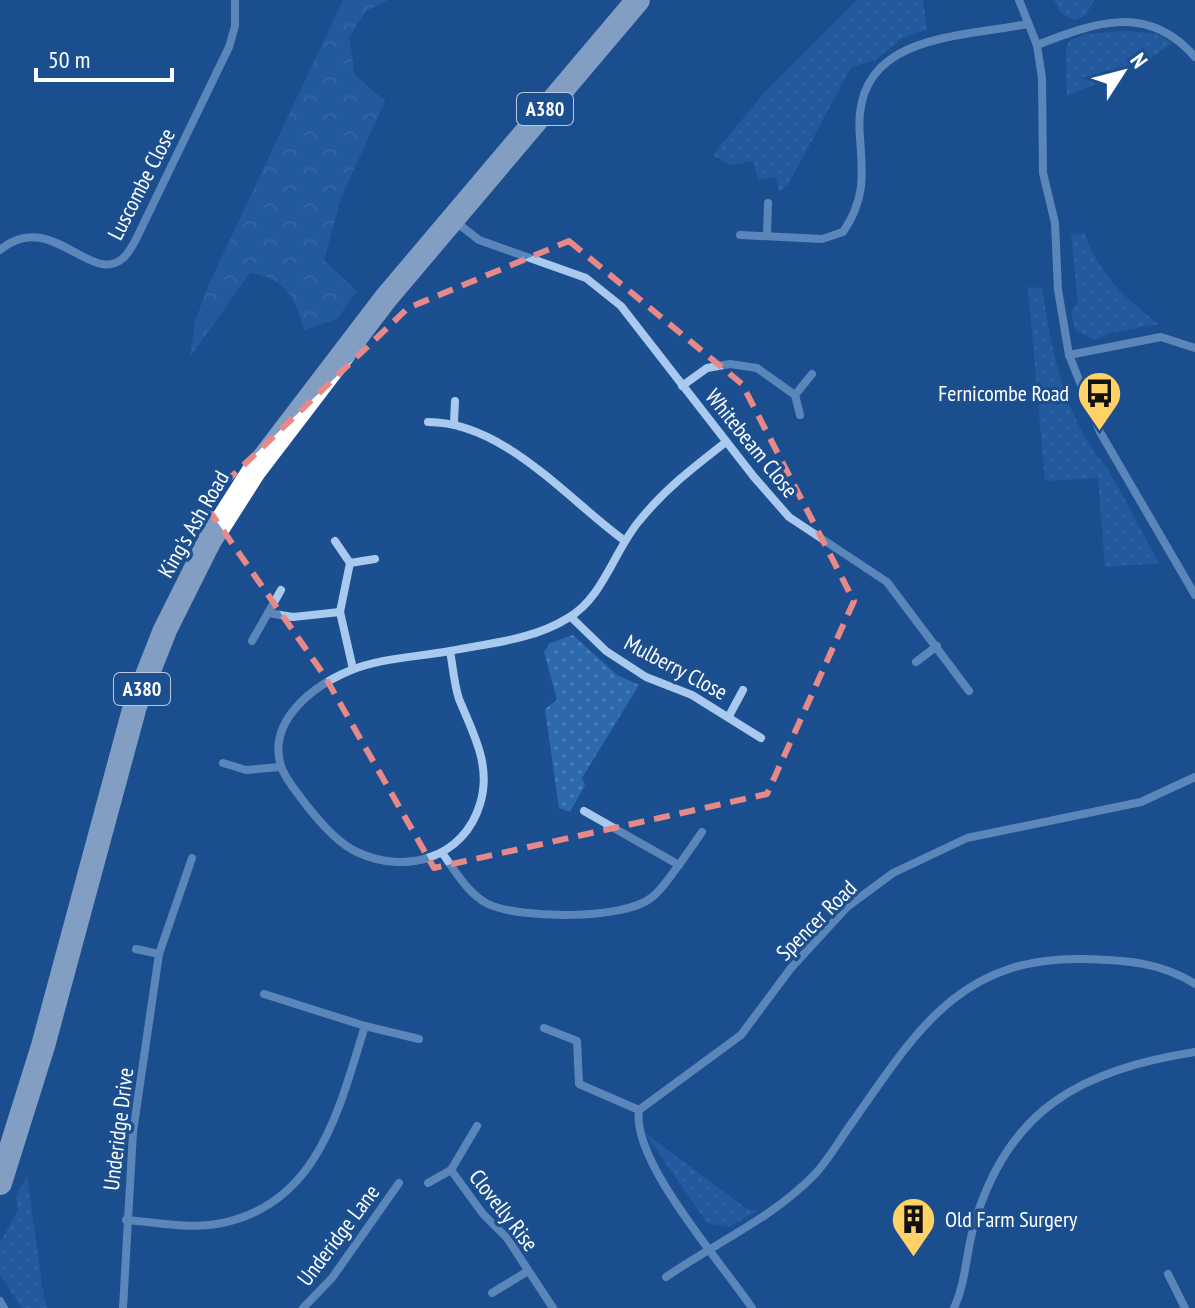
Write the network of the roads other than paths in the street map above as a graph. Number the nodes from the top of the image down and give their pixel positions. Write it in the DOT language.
graph roads {
  1 [pos="235,0"];
  2 [pos="638,0"];
  3 [pos="1019,0"];
  4 [pos="1028,24"];
  5 [pos="1037,45"];
  6 [pos="1195,57"];
  7 [pos="768,203"];
  8 [pos="452,219"];
  9 [pos="740,235"];
  10 [pos="767,235"];
  11 [pos="0,250"];
  12 [pos="1195,348"];
  13 [pos="1069,355"];
  14 [pos="812,374"];
  15 [pos="682,386"];
  16 [pos="795,395"];
  17 [pos="455,401"];
  18 [pos="800,415"];
  19 [pos="428,422"];
  20 [pos="454,422"];
  21 [pos="726,442"];
  22 [pos="335,541"];
  23 [pos="625,541"];
  24 [pos="375,559"];
  25 [pos="350,563"];
  26 [pos="281,590"];
  27 [pos="1195,595"];
  28 [pos="340,612"];
  29 [pos="268,613"];
  30 [pos="571,617"];
  31 [pos="252,641"];
  32 [pos="937,646"];
  33 [pos="450,651"];
  34 [pos="916,662"];
  35 [pos="353,669"];
  36 [pos="743,690"];
  37 [pos="969,691"];
  38 [pos="729,716"];
  39 [pos="761,738"];
  40 [pos="223,763"];
  41 [pos="281,767"];
  42 [pos="1195,777"];
  43 [pos="584,811"];
  44 [pos="702,832"];
  45 [pos="443,854"];
  46 [pos="192,858"];
  47 [pos="679,865"];
  48 [pos="136,949"];
  49 [pos="159,954"];
  50 [pos="1195,984"];
  51 [pos="264,994"];
  52 [pos="365,1026"];
  53 [pos="544,1028"];
  54 [pos="419,1039"];
  55 [pos="1195,1052"];
  56 [pos="639,1110"];
  57 [pos="477,1126"];
  58 [pos="451,1170"];
  59 [pos="0,1183"];
  60 [pos="399,1183"];
  61 [pos="428,1183"];
  62 [pos="126,1220"];
  63 [pos="709,1247"];
  64 [pos="528,1271"];
  65 [pos="1168,1274"];
  66 [pos="666,1277"];
  67 [pos="492,1293"];
  68 [pos="0,1301"];
  69 [pos="4,1308"];
  70 [pos="123,1308"];
  71 [pos="303,1308"];
  72 [pos="553,1308"];
  73 [pos="752,1308"];
  74 [pos="954,1308"];
  75 [pos="1185,1308"];
  1 -- 11 [label="street, Luscombe Close"];
  2 -- 8 [label="highway, King's Ash Road / A380"];
  3 -- 4 [label="street"];
  4 -- 5 [label="street"];
  4 -- 10 [label="street"];
  5 -- 6 [label="street"];
  5 -- 13 [label="street"];
  7 -- 10 [label="street"];
  8 -- 15 [label="street, Whitebeam Close"];
  8 -- 59 [label="highway, King's Ash Road / A380"];
  9 -- 10 [label="street"];
  12 -- 13 [label="street"];
  13 -- 27 [label="street"];
  14 -- 16 [label="street"];
  15 -- 16 [label="street, Whitebeam Close"];
  15 -- 21 [label="street, Whitebeam Close"];
  16 -- 18 [label="street"];
  17 -- 20 [label="street"];
  19 -- 20 [label="street"];
  20 -- 23 [label="street"];
  21 -- 23 [label="street"];
  21 -- 32 [label="street, Whitebeam Close"];
  22 -- 25 [label="street"];
  23 -- 30 [label="street"];
  24 -- 25 [label="street"];
  25 -- 28 [label="street"];
  26 -- 29 [label="street"];
  28 -- 29 [label="street"];
  28 -- 35 [label="street"];
  29 -- 31 [label="street"];
  30 -- 33 [label="street"];
  30 -- 38 [label="street, Mulberry Close"];
  32 -- 34 [label="street"];
  32 -- 37 [label="street, Whitebeam Close"];
  33 -- 35 [label="street"];
  33 -- 45 [label="street"];
  35 -- 41 [label="street"];
  36 -- 38 [label="street, Mulberry Close"];
  38 -- 39 [label="street, Mulberry Close"];
  40 -- 41 [label="street"];
  41 -- 45 [label="street"];
  42 -- 56 [label="street, Spencer Road"];
  43 -- 47 [label="street"];
  44 -- 47 [label="street"];
  45 -- 47 [label="street"];
  46 -- 49 [label="street, Underidge Drive"];
  48 -- 49 [label="street"];
  49 -- 62 [label="street, Underidge Drive"];
  50 -- 63 [label="street"];
  51 -- 52 [label="street"];
  52 -- 54 [label="street"];
  52 -- 62 [label="street"];
  53 -- 56 [label="street"];
  55 -- 74 [label="street"];
  56 -- 63 [label="street"];
  57 -- 58 [label="street, Clovelly Rise"];
  58 -- 61 [label="street, Clovelly Rise"];
  58 -- 64 [label="street, Clovelly Rise"];
  60 -- 71 [label="street, Underidge Lane"];
  62 -- 70 [label="street, Underidge Drive"];
  63 -- 66 [label="street"];
  63 -- 73 [label="street"];
  64 -- 67 [label="street, Clovelly Rise"];
  64 -- 72 [label="street, Clovelly Rise"];
  65 -- 75 [label="street"];
  68 -- 69 [label="street"];
}
